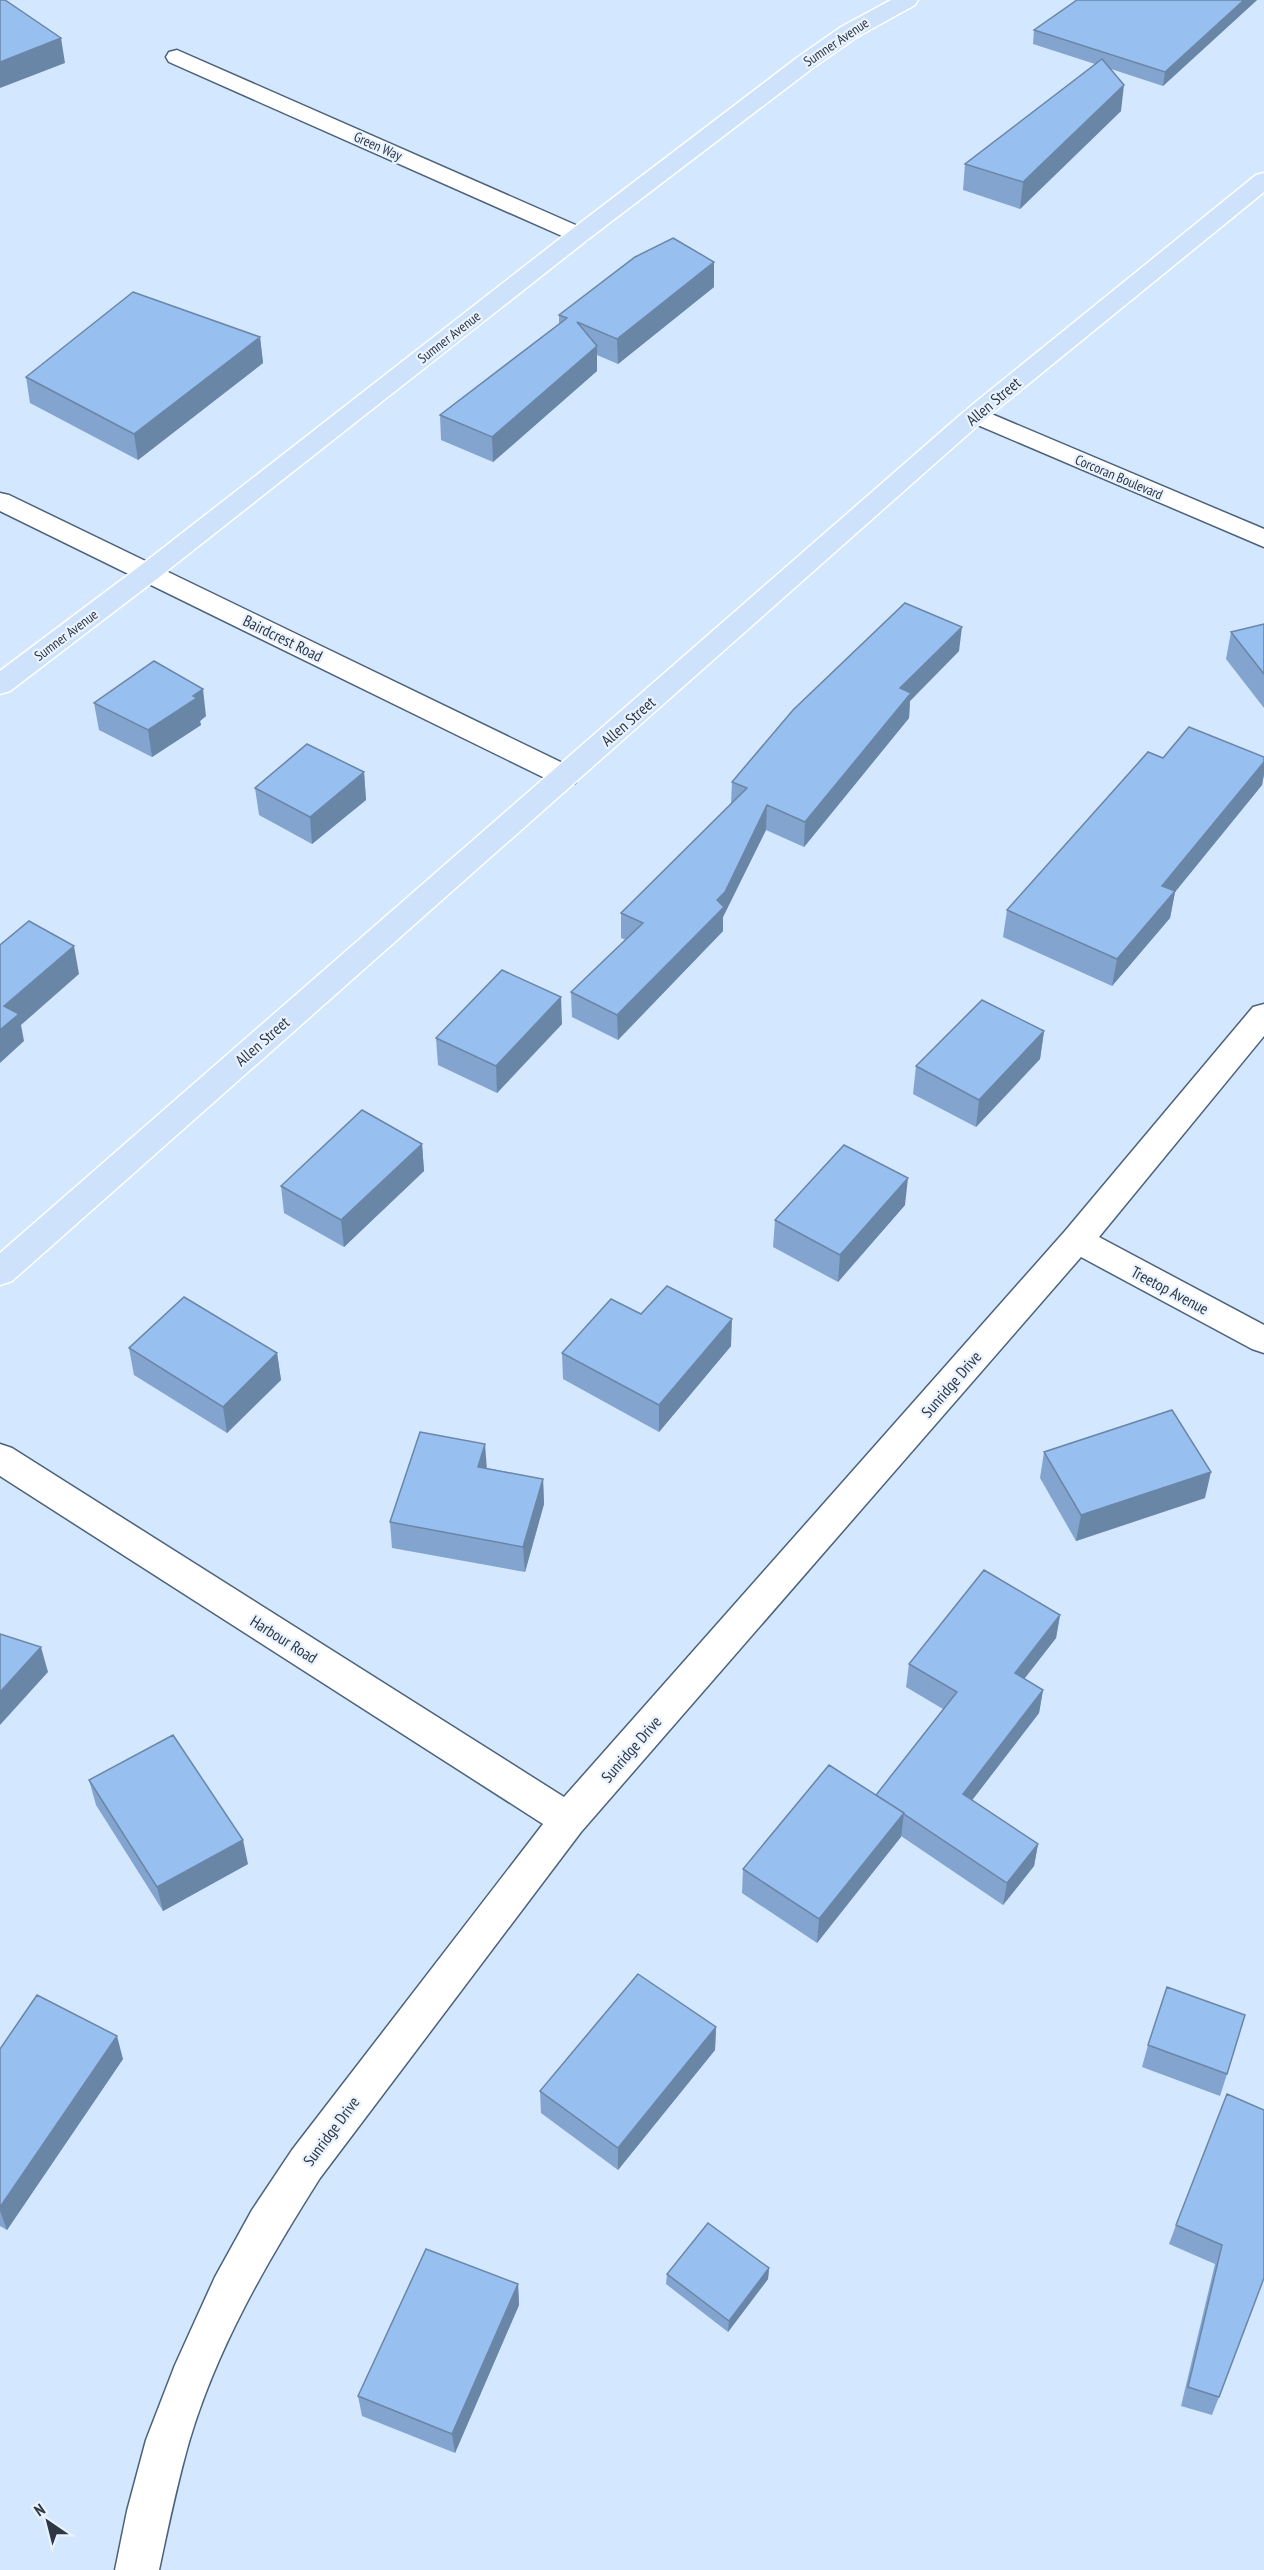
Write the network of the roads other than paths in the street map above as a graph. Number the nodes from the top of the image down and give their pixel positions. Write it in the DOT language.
graph roads {
  1 [pos="907,0"];
  2 [pos="177,57"];
  3 [pos="1264,180"];
  4 [pos="579,235"];
  5 [pos="975,416"];
  6 [pos="0,501"];
  7 [pos="1264,539"];
  8 [pos="149,572"];
  9 [pos="0,685"];
  10 [pos="565,776"];
  11 [pos="1264,1015"];
  12 [pos="1077,1240"];
  13 [pos="0,1272"];
  14 [pos="1264,1340"];
  15 [pos="0,1458"];
  16 [pos="568,1820"];
  17 [pos="137,2570"];
  1 -- 4 [label="main road, Sumner Avenue"];
  2 -- 4 [label="street, Green Way"];
  3 -- 5 [label="main road, Allen Street"];
  4 -- 8 [label="main road, Sumner Avenue"];
  5 -- 7 [label="street, Corcoran Boulevard"];
  5 -- 10 [label="main road, Allen Street"];
  6 -- 8 [label="street, Bairdcrest Road"];
  8 -- 9 [label="main road, Sumner Avenue"];
  8 -- 10 [label="street, Bairdcrest Road"];
  10 -- 13 [label="main road, Allen Street"];
  11 -- 12 [label="street, Sunridge Drive"];
  12 -- 14 [label="street, Treetop Avenue"];
  12 -- 16 [label="street, Sunridge Drive"];
  15 -- 16 [label="street, Harbour Road"];
  16 -- 17 [label="street, Sunridge Drive"];
}
